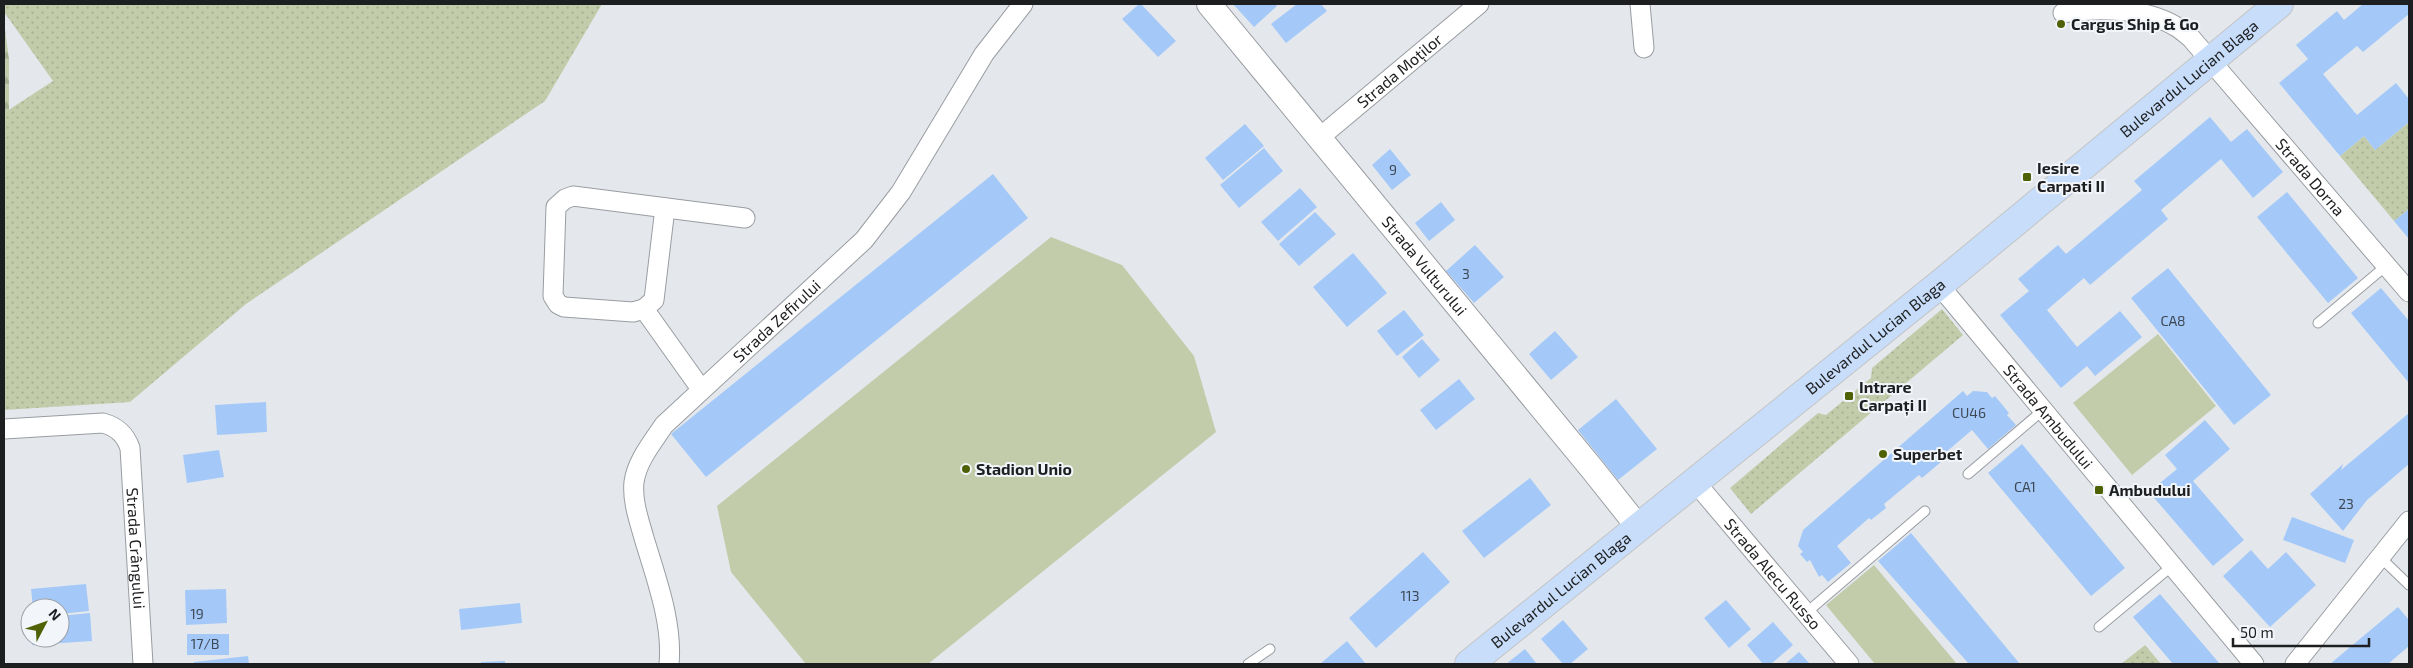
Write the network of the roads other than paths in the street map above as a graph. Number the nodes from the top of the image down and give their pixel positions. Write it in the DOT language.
graph roads {
  1 [pos="1023,4"];
  2 [pos="1208,4"];
  3 [pos="1479,4"];
  4 [pos="1640,4"];
  5 [pos="2280,4"];
  6 [pos="2063,13"];
  7 [pos="1644,48"];
  8 [pos="2211,60"];
  9 [pos="1319,138"];
  10 [pos="665,208"];
  11 [pos="746,218"];
  12 [pos="2387,265"];
  13 [pos="1939,285"];
  14 [pos="2409,292"];
  15 [pos="644,310"];
  16 [pos="2318,323"];
  17 [pos="701,389"];
  18 [pos="2042,411"];
  19 [pos="4,429"];
  20 [pos="1968,474"];
  21 [pos="1696,482"];
  22 [pos="1925,511"];
  23 [pos="2409,521"];
  24 [pos="1639,528"];
  25 [pos="2380,557"];
  26 [pos="2172,566"];
  27 [pos="2409,585"];
  28 [pos="1806,613"];
  29 [pos="2099,627"];
  30 [pos="1270,649"];
  31 [pos="143,664"];
  32 [pos="669,664"];
  33 [pos="1248,664"];
  34 [pos="1469,664"];
  35 [pos="1849,664"];
  36 [pos="2254,664"];
  37 [pos="2295,664"];
  1 -- 17 [label="street, Strada Zefirului"];
  2 -- 9 [label="street, Strada Vulturului"];
  3 -- 9 [label="street, Strada Moților"];
  4 -- 7 [label="street"];
  5 -- 8 [label="main road, Bulevardul Lucian Blaga"];
  6 -- 8 [label="street, Strada Dorna"];
  8 -- 12 [label="street, Strada Dorna"];
  8 -- 13 [label="main road, Bulevardul Lucian Blaga"];
  9 -- 24 [label="street, Strada Vulturului"];
  10 -- 11 [label="street"];
  10 -- 15 [label="street"];
  10 -- 15 [label="street"];
  12 -- 14 [label="street, Strada Dorna"];
  12 -- 16 [label="lane"];
  13 -- 18 [label="street, Strada Ambudului"];
  13 -- 21 [label="main road, Bulevardul Lucian Blaga"];
  15 -- 17 [label="street"];
  17 -- 32 [label="street, Strada Zefirului"];
  18 -- 20 [label="lane"];
  18 -- 26 [label="street, Strada Ambudului"];
  19 -- 31 [label="street, Strada Crângului"];
  21 -- 24 [label="main road, Bulevardul Lucian Blaga"];
  21 -- 28 [label="street, Strada Alecu Russo"];
  22 -- 28 [label="lane"];
  23 -- 25 [label="street"];
  24 -- 34 [label="main road, Bulevardul Lucian Blaga"];
  25 -- 27 [label="lane"];
  25 -- 37 [label="street"];
  26 -- 29 [label="lane"];
  26 -- 36 [label="street, Strada Ambudului"];
  28 -- 35 [label="street, Strada Alecu Russo"];
  30 -- 33 [label="lane"];
}
